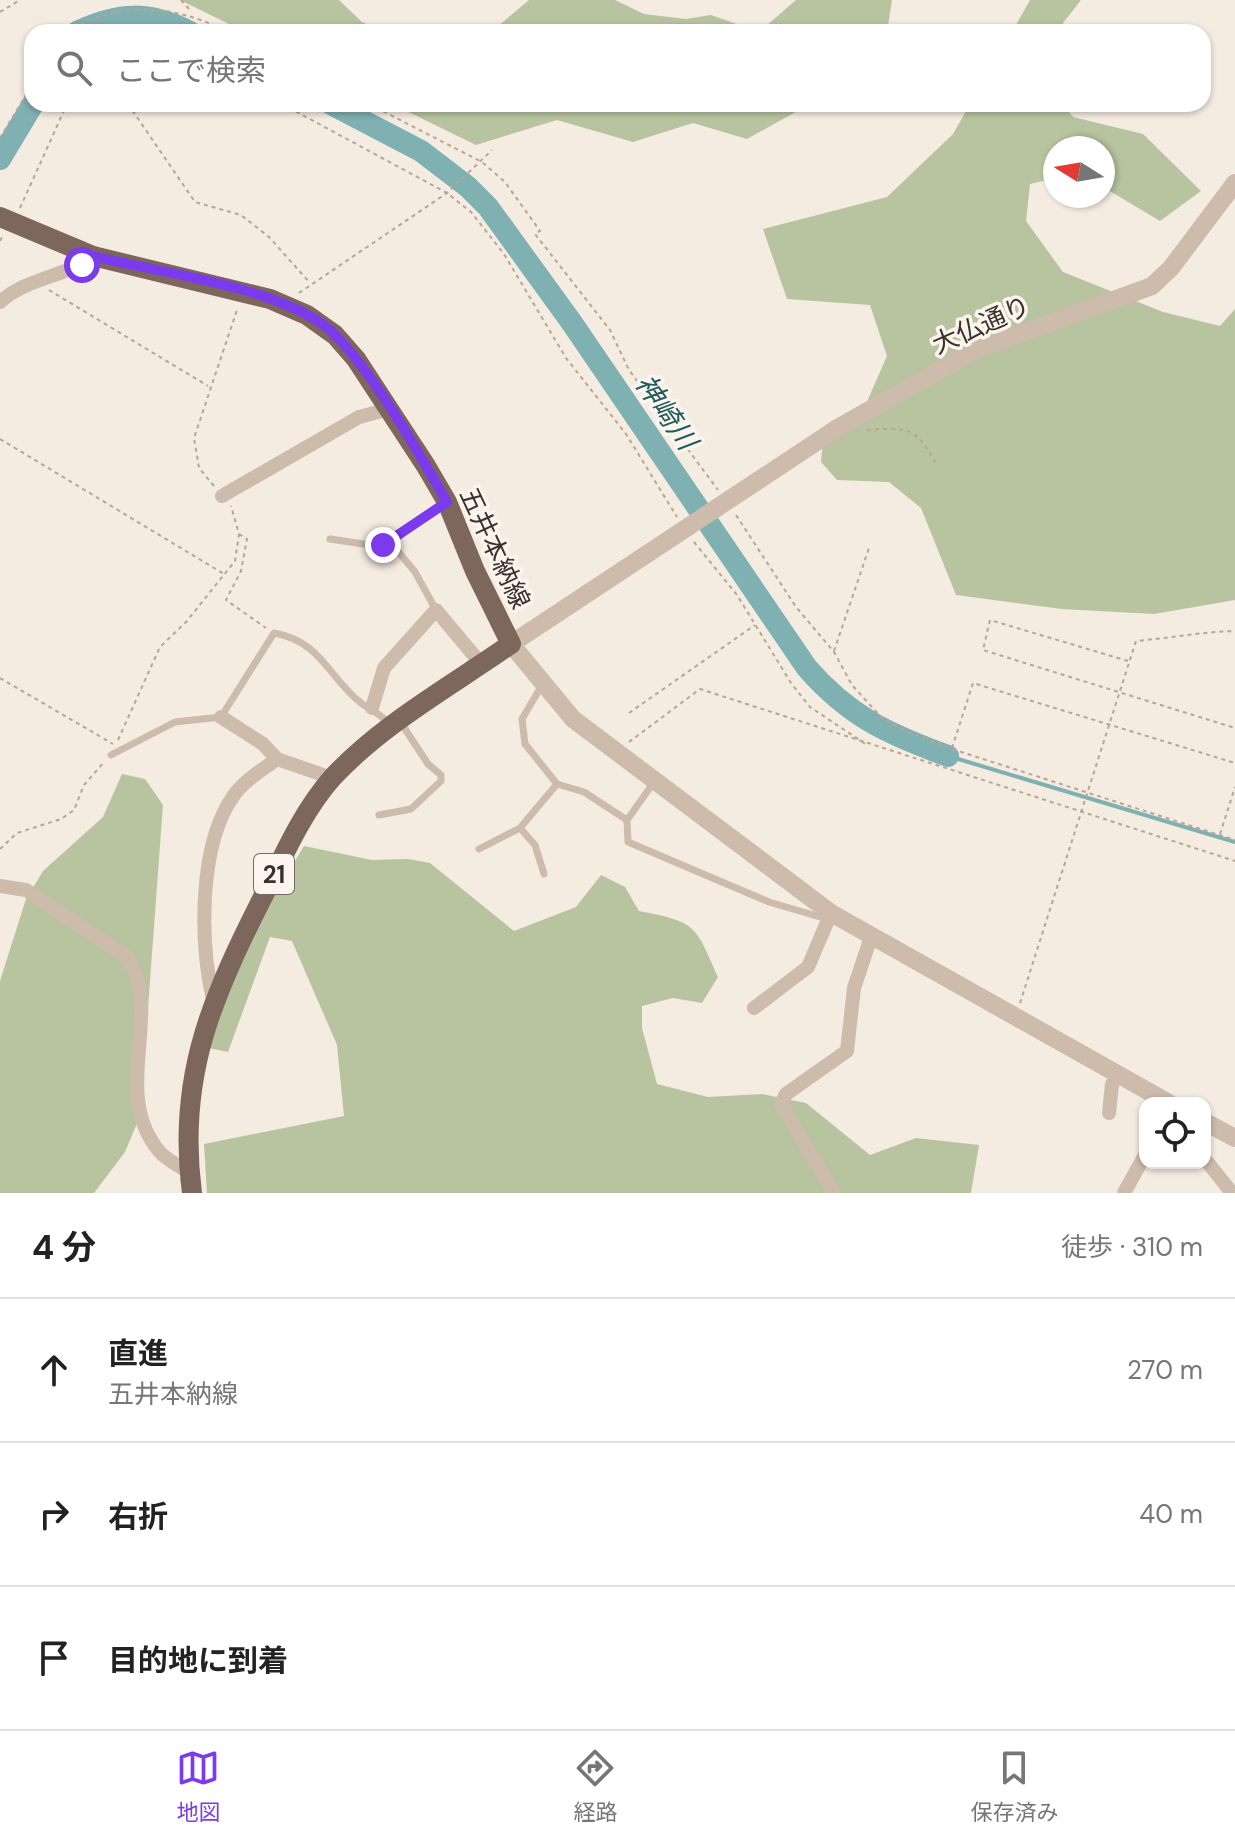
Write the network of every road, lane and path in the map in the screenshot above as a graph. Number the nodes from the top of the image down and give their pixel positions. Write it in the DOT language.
graph roads {
  1 [pos="20,0"];
  2 [pos="181,0"];
  3 [pos="171,5"];
  4 [pos="0,12"];
  5 [pos="90,14"];
  6 [pos="194,15"];
  7 [pos="77,24"];
  8 [pos="213,24"];
  9 [pos="24,98"];
  10 [pos="63,112"];
  11 [pos="133,112"];
  12 [pos="297,112"];
  13 [pos="385,112"];
  14 [pos="0,138"];
  15 [pos="492,150"];
  16 [pos="482,162"];
  17 [pos="1235,183"];
  18 [pos="447,193"];
  19 [pos="6,219"];
  20 [pos="0,241"];
  21 [pos="93,256"];
  22 [pos="36,281"];
  23 [pos="310,283"];
  24 [pos="245,292"];
  25 [pos="0,302"];
  26 [pos="289,307"];
  27 [pos="209,387"];
  28 [pos="389,409"];
  29 [pos="865,430"];
  30 [pos="0,439"];
  31 [pos="938,466"];
  32 [pos="222,496"];
  33 [pos="726,500"];
  34 [pos="447,502"];
  35 [pos="684,528"];
  36 [pos="239,534"];
  37 [pos="330,539"];
  38 [pos="383,545"];
  39 [pos="869,548"];
  40 [pos="225,575"];
  41 [pos="436,610"];
  42 [pos="755,625"];
  43 [pos="1235,631"];
  44 [pos="274,633"];
  45 [pos="511,644"];
  46 [pos="834,652"];
  47 [pos="1129,662"];
  48 [pos="482,665"];
  49 [pos="0,678"];
  50 [pos="542,685"];
  51 [pos="1119,692"];
  52 [pos="372,708"];
  53 [pos="629,713"];
  54 [pos="221,717"];
  55 [pos="396,724"];
  56 [pos="1108,725"];
  57 [pos="1235,728"];
  58 [pos="867,745"];
  59 [pos="952,749"];
  60 [pos="616,752"];
  61 [pos="111,755"];
  62 [pos="277,759"];
  63 [pos="1235,763"];
  64 [pos="332,778"];
  65 [pos="655,780"];
  66 [pos="557,784"];
  67 [pos="1235,787"];
  68 [pos="1086,794"];
  69 [pos="1080,812"];
  70 [pos="379,815"];
  71 [pos="627,820"];
  72 [pos="520,828"];
  73 [pos="1219,836"];
  74 [pos="1235,840"];
  75 [pos="0,849"];
  76 [pos="479,849"];
  77 [pos="1235,861"];
  78 [pos="544,874"];
  79 [pos="0,886"];
  80 [pos="829,916"];
  81 [pos="871,937"];
  82 [pos="213,1000"];
  83 [pos="754,1008"];
  84 [pos="1016,1016"];
  85 [pos="1120,1074"];
  86 [pos="1159,1097"];
  87 [pos="1109,1113"];
  88 [pos="1211,1125"];
  89 [pos="1235,1138"];
  90 [pos="1139,1166"];
  91 [pos="1211,1167"];
  92 [pos="191,1183"];
  93 [pos="182,1193"];
  94 [pos="834,1193"];
  95 [pos="1124,1193"];
  96 [pos="1232,1193"];
  1 -- 4 [label="path"];
  2 -- 6 [label="path"];
  3 -- 6 [label="path"];
  5 -- 7 [label="path"];
  6 -- 8 [label="path"];
  9 -- 14 [label="path"];
  10 -- 19 [label="path"];
  11 -- 23 [label="path"];
  12 -- 18 [label="path"];
  13 -- 16 [label="path"];
  15 -- 16 [label="path"];
  16 -- 18 [label="path"];
  16 -- 33 [label="path"];
  17 -- 33 [label="street, 大仏通り"];
  18 -- 23 [label="path"];
  18 -- 35 [label="path"];
  19 -- 20 [label="path"];
  19 -- 21 [label="main road, 五井本納線"];
  21 -- 22 [label="street"];
  21 -- 24 [label="main road, 五井本納線"];
  22 -- 25 [label="street"];
  22 -- 27 [label="path"];
  23 -- 26 [label="path"];
  24 -- 26 [label="main road, 五井本納線"];
  24 -- 27 [label="path"];
  26 -- 28 [label="main road, 五井本納線"];
  27 -- 32 [label="path"];
  28 -- 32 [label="street"];
  28 -- 34 [label="main road, 五井本納線"];
  29 -- 31 [label="path"];
  30 -- 40 [label="path"];
  32 -- 36 [label="path"];
  33 -- 35 [label="street, 大仏通り"];
  33 -- 46 [label="path"];
  34 -- 38 [label="lane"];
  34 -- 45 [label="main road, 五井本納線"];
  35 -- 42 [label="path"];
  35 -- 45 [label="street, 大仏通り"];
  36 -- 40 [label="path"];
  36 -- 44 [label="path"];
  37 -- 38 [label="lane"];
  38 -- 41 [label="lane"];
  39 -- 46 [label="path"];
  40 -- 49 [label="path"];
  41 -- 48 [label="street"];
  41 -- 52 [label="street"];
  42 -- 53 [label="path"];
  42 -- 58 [label="path"];
  43 -- 47 [label="path"];
  44 -- 52 [label="lane"];
  44 -- 54 [label="lane"];
  45 -- 48 [label="main road, 五井本納線 / 21"];
  45 -- 50 [label="street"];
  46 -- 59 [label="path"];
  47 -- 51 [label="path"];
  47 -- 51 [label="path"];
  48 -- 55 [label="main road, 五井本納線 / 21"];
  50 -- 60 [label="street"];
  50 -- 66 [label="lane"];
  51 -- 56 [label="path"];
  51 -- 57 [label="path"];
  52 -- 55 [label="lane"];
  54 -- 61 [label="lane"];
  54 -- 62 [label="street"];
  55 -- 64 [label="main road, 五井本納線 / 21"];
  55 -- 70 [label="lane"];
  56 -- 59 [label="path"];
  56 -- 63 [label="path"];
  56 -- 68 [label="path"];
  58 -- 60 [label="path"];
  58 -- 69 [label="path"];
  59 -- 68 [label="path"];
  60 -- 65 [label="street"];
  61 -- 75 [label="path"];
  62 -- 64 [label="street"];
  62 -- 82 [label="street"];
  64 -- 82 [label="main road, 五井本納線 / 21"];
  65 -- 71 [label="lane"];
  65 -- 80 [label="street"];
  66 -- 71 [label="lane"];
  66 -- 72 [label="lane"];
  67 -- 73 [label="path"];
  68 -- 69 [label="path"];
  68 -- 73 [label="path"];
  69 -- 77 [label="path"];
  69 -- 84 [label="path"];
  71 -- 80 [label="lane"];
  72 -- 76 [label="lane"];
  72 -- 78 [label="lane"];
  73 -- 74 [label="path"];
  79 -- 92 [label="street"];
  80 -- 81 [label="street"];
  80 -- 83 [label="street"];
  81 -- 84 [label="street"];
  81 -- 94 [label="street"];
  82 -- 92 [label="main road, 五井本納線 / 21"];
  84 -- 85 [label="street"];
  85 -- 86 [label="street"];
  85 -- 87 [label="street"];
  88 -- 89 [label="street"];
  90 -- 95 [label="street"];
  91 -- 96 [label="street"];
  92 -- 93 [label="street"];
}
